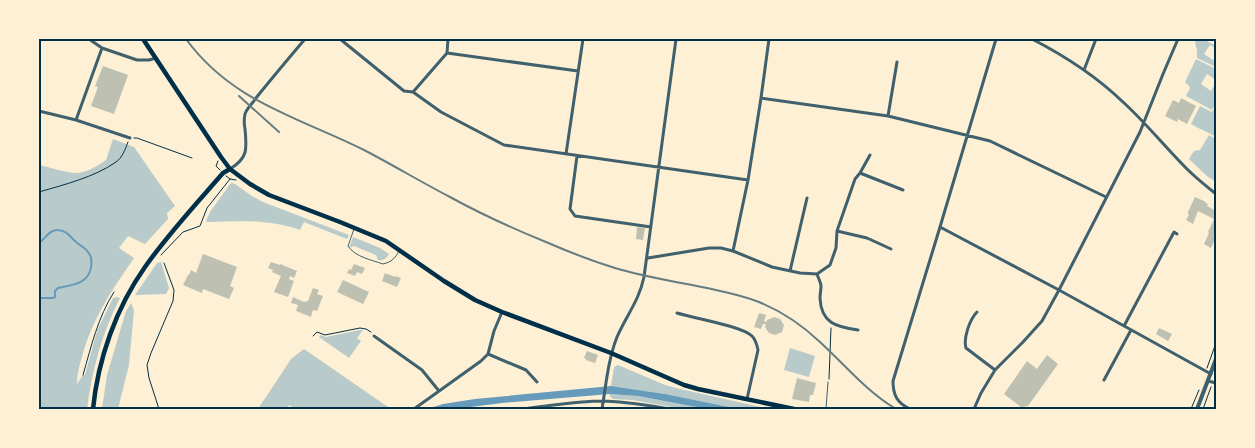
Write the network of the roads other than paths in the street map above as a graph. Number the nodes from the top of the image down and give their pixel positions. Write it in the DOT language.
graph roads {
  1 [pos="89,39"];
  2 [pos="143,39"];
  3 [pos="305,39"];
  4 [pos="340,39"];
  5 [pos="448,39"];
  6 [pos="583,39"];
  7 [pos="676,39"];
  8 [pos="768,39"];
  9 [pos="996,39"];
  10 [pos="1032,39"];
  11 [pos="1096,39"];
  12 [pos="1178,39"];
  13 [pos="102,48"];
  14 [pos="447,52"];
  15 [pos="156,58"];
  16 [pos="897,62"];
  17 [pos="1084,70"];
  18 [pos="578,71"];
  19 [pos="413,92"];
  20 [pos="761,98"];
  21 [pos="39,111"];
  22 [pos="888,116"];
  23 [pos="76,120"];
  24 [pos="1144,123"];
  25 [pos="968,135"];
  26 [pos="130,138"];
  27 [pos="566,154"];
  28 [pos="870,155"];
  29 [pos="577,156"];
  30 [pos="659,167"];
  31 [pos="230,169"];
  32 [pos="860,173"];
  33 [pos="748,180"];
  34 [pos="903,190"];
  35 [pos="1216,194"];
  36 [pos="1106,197"];
  37 [pos="807,198"];
  38 [pos="651,227"];
  39 [pos="940,227"];
  40 [pos="355,228"];
  41 [pos="837,231"];
  42 [pos="1178,234"];
  43 [pos="891,249"];
  44 [pos="400,250"];
  45 [pos="734,251"];
  46 [pos="647,258"];
  47 [pos="790,271"];
  48 [pos="817,274"];
  49 [pos="1059,290"];
  50 [pos="502,312"];
  51 [pos="976,312"];
  52 [pos="677,313"];
  53 [pos="1124,326"];
  54 [pos="858,330"];
  55 [pos="1130,330"];
  56 [pos="374,336"];
  57 [pos="488,354"];
  58 [pos="612,354"];
  59 [pos="1216,359"];
  60 [pos="995,370"];
  61 [pos="1209,373"];
  62 [pos="1104,380"];
  63 [pos="537,382"];
  64 [pos="828,382"];
  65 [pos="1213,382"];
  66 [pos="438,391"];
  67 [pos="604,399"];
  68 [pos="746,400"];
  69 [pos="93,409"];
  70 [pos="414,409"];
  71 [pos="522,409"];
  72 [pos="602,409"];
  73 [pos="669,409"];
  74 [pos="794,409"];
  75 [pos="826,409"];
  76 [pos="910,409"];
  77 [pos="974,409"];
  78 [pos="1197,409"];
  1 -- 13 [label="street"];
  2 -- 15 [label="main road"];
  3 -- 31 [label="street"];
  4 -- 19 [label="street"];
  5 -- 14 [label="street"];
  6 -- 18 [label="street"];
  7 -- 30 [label="street"];
  8 -- 20 [label="street"];
  9 -- 25 [label="street"];
  10 -- 17 [label="street"];
  11 -- 17 [label="street"];
  12 -- 24 [label="street"];
  13 -- 15 [label="street"];
  13 -- 23 [label="street"];
  14 -- 18 [label="street"];
  14 -- 19 [label="street"];
  15 -- 31 [label="main road"];
  16 -- 22 [label="street"];
  17 -- 24 [label="street"];
  18 -- 27 [label="street"];
  19 -- 27 [label="street"];
  20 -- 22 [label="street"];
  20 -- 33 [label="street"];
  21 -- 23 [label="street"];
  22 -- 25 [label="street"];
  23 -- 26 [label="street"];
  24 -- 35 [label="street"];
  24 -- 36 [label="street"];
  25 -- 36 [label="street"];
  25 -- 39 [label="street"];
  27 -- 29 [label="street"];
  28 -- 32 [label="street"];
  29 -- 30 [label="street"];
  29 -- 38 [label="street"];
  30 -- 33 [label="street"];
  30 -- 38 [label="street"];
  31 -- 40 [label="main road"];
  31 -- 69 [label="main road"];
  32 -- 34 [label="street"];
  32 -- 41 [label="street"];
  33 -- 45 [label="street"];
  36 -- 49 [label="street"];
  37 -- 47 [label="street"];
  38 -- 46 [label="street"];
  39 -- 49 [label="street"];
  39 -- 76 [label="street"];
  40 -- 44 [label="main road"];
  40 -- 44 [label="lane"];
  41 -- 43 [label="street"];
  41 -- 48 [label="street"];
  42 -- 53 [label="street"];
  44 -- 50 [label="main road"];
  45 -- 46 [label="street"];
  45 -- 47 [label="street"];
  46 -- 58 [label="street"];
  47 -- 48 [label="street"];
  48 -- 54 [label="street"];
  49 -- 53 [label="street"];
  49 -- 60 [label="street"];
  50 -- 57 [label="street"];
  50 -- 58 [label="main road"];
  51 -- 60 [label="street"];
  52 -- 68 [label="street"];
  53 -- 55 [label="street"];
  55 -- 61 [label="street"];
  55 -- 62 [label="street"];
  56 -- 66 [label="street"];
  57 -- 63 [label="street"];
  57 -- 66 [label="street"];
  58 -- 67 [label="street"];
  58 -- 68 [label="main road"];
  59 -- 61 [label="street"];
  60 -- 77 [label="street"];
  61 -- 65 [label="street"];
  64 -- 75 [label="lane"];
  65 -- 78 [label="street"];
  66 -- 70 [label="street"];
  67 -- 71 [label="street"];
  67 -- 72 [label="street"];
  67 -- 73 [label="street"];
  68 -- 74 [label="main road"];
}
